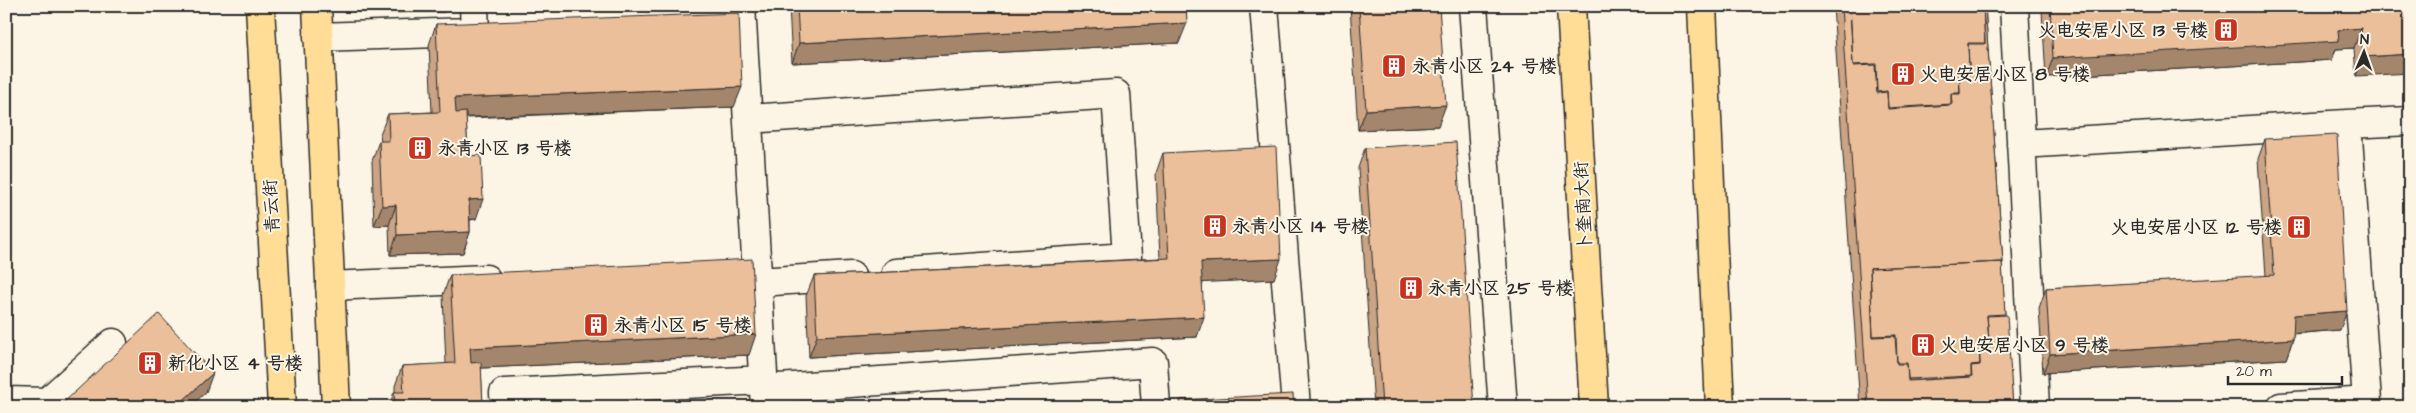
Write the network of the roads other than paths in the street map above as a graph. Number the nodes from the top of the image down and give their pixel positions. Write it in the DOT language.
graph roads {
  1 [pos="260,6"];
  2 [pos="317,6"];
  3 [pos="1264,6"];
  4 [pos="1473,6"];
  5 [pos="1571,6"];
  6 [pos="1702,6"];
  7 [pos="2014,6"];
  8 [pos="741,14"];
  9 [pos="474,19"];
  10 [pos="712,22"];
  11 [pos="505,30"];
  12 [pos="318,37"];
  13 [pos="748,118"];
  14 [pos="2410,122"];
  15 [pos="2347,124"];
  16 [pos="2021,144"];
  17 [pos="727,268"];
  18 [pos="757,274"];
  19 [pos="509,278"];
  20 [pos="330,286"];
  21 [pos="114,343"];
  22 [pos="764,392"];
  23 [pos="6,401"];
  24 [pos="2368,404"];
  25 [pos="282,407"];
  26 [pos="336,407"];
  27 [pos="505,407"];
  28 [pos="1156,407"];
  29 [pos="1296,407"];
  30 [pos="1503,407"];
  31 [pos="1594,407"];
  32 [pos="1720,407"];
  33 [pos="2035,407"];
  34 [pos="2281,407"];
  1 -- 25 [label="main road, 青云街"];
  2 -- 12 [label="main road"];
  3 -- 29 [label="street"];
  4 -- 30 [label="street"];
  5 -- 31 [label="main road, 卜奎南大街"];
  6 -- 32 [label="main road"];
  7 -- 16 [label="street"];
  8 -- 10 [label="street"];
  8 -- 13 [label="street"];
  9 -- 11 [label="street"];
  9 -- 12 [label="street"];
  12 -- 20 [label="main road"];
  13 -- 18 [label="street"];
  13 -- 18 [label="street"];
  14 -- 15 [label="street"];
  15 -- 16 [label="street"];
  15 -- 24 [label="street"];
  16 -- 33 [label="street"];
  17 -- 18 [label="street"];
  18 -- 22 [label="street"];
  19 -- 20 [label="street"];
  20 -- 26 [label="main road"];
  21 -- 23 [label="street"];
  22 -- 27 [label="street"];
  22 -- 28 [label="street"];
  24 -- 34 [label="street"];
}
